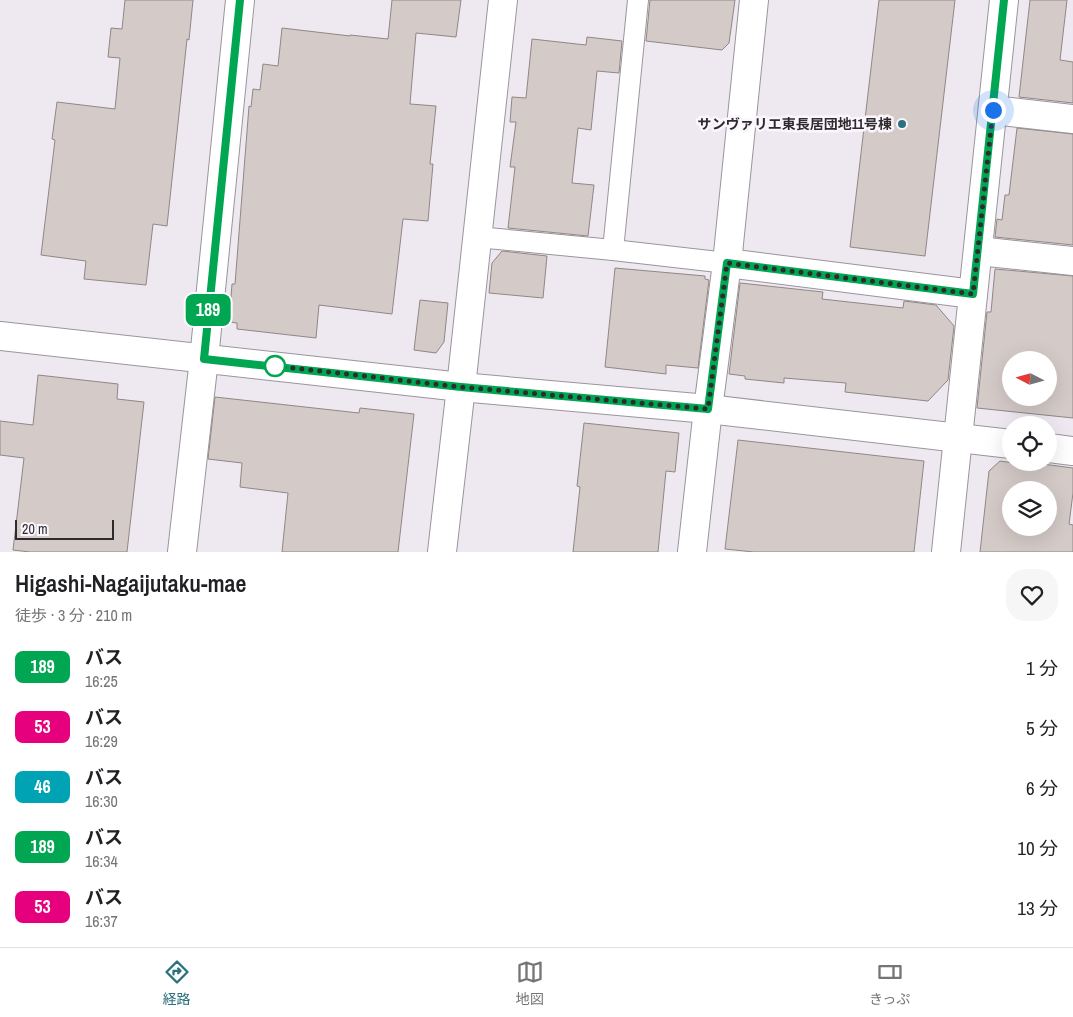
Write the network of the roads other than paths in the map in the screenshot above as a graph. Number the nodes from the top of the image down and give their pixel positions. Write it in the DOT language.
graph roads {
  1 [pos="240,0"];
  2 [pos="503,0"];
  3 [pos="638,0"];
  4 [pos="754,0"];
  5 [pos="1004,0"];
  6 [pos="993,110"];
  7 [pos="1073,119"];
  8 [pos="477,237"];
  9 [pos="613,250"];
  10 [pos="978,251"];
  11 [pos="1073,261"];
  12 [pos="727,263"];
  13 [pos="973,294"];
  14 [pos="0,336"];
  15 [pos="204,359"];
  16 [pos="461,387"];
  17 [pos="708,409"];
  18 [pos="958,438"];
  19 [pos="1002,443"];
  20 [pos="1057,449"];
  21 [pos="1073,451"];
  22 [pos="182,552"];
  23 [pos="442,552"];
  24 [pos="692,552"];
  25 [pos="946,552"];
  1 -- 15 [label="street"];
  2 -- 8 [label="street"];
  3 -- 9 [label="lane"];
  4 -- 12 [label="street"];
  5 -- 6 [label="street"];
  6 -- 7 [label="street"];
  6 -- 10 [label="street"];
  8 -- 9 [label="lane"];
  8 -- 16 [label="street"];
  9 -- 12 [label="lane"];
  10 -- 11 [label="street"];
  10 -- 13 [label="street"];
  12 -- 13 [label="street"];
  12 -- 17 [label="street"];
  13 -- 18 [label="street"];
  14 -- 15 [label="street"];
  15 -- 16 [label="street"];
  15 -- 22 [label="street"];
  16 -- 17 [label="street"];
  16 -- 23 [label="street"];
  17 -- 18 [label="street"];
  17 -- 24 [label="street"];
  18 -- 19 [label="street"];
  18 -- 25 [label="street"];
  20 -- 21 [label="street"];
}
